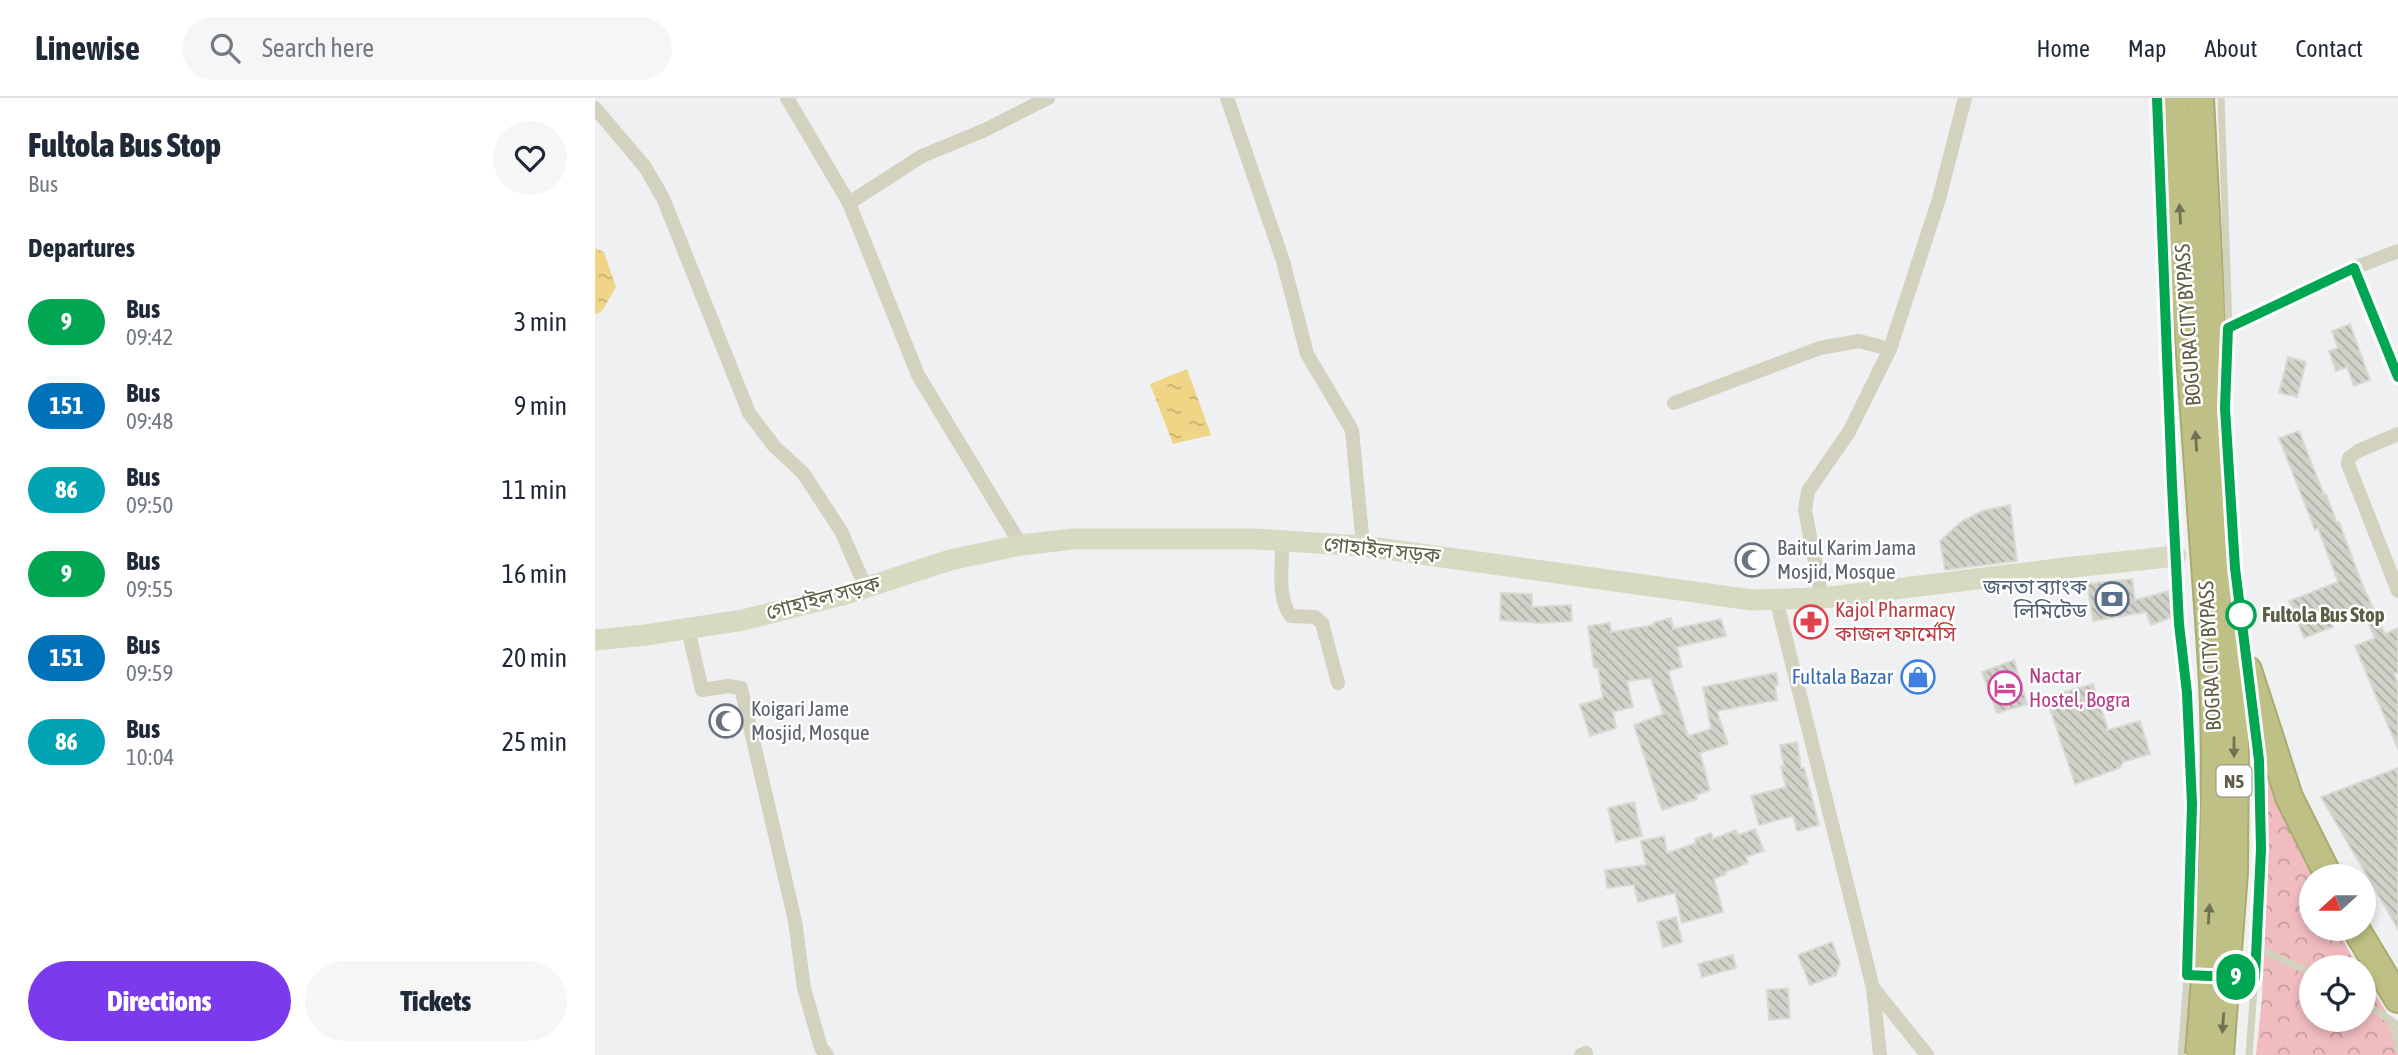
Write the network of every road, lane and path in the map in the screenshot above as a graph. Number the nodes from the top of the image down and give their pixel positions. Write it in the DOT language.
graph roads {
  1 [pos="787,98"];
  2 [pos="1048,98"];
  3 [pos="1965,98"];
  4 [pos="2157,98"];
  5 [pos="2174,98"];
  6 [pos="2200,98"];
  7 [pos="2221,98"];
  8 [pos="1229,99"];
  9 [pos="595,108"];
  10 [pos="849,203"];
  11 [pos="2398,251"];
  12 [pos="2354,268"];
  13 [pos="2228,328"];
  14 [pos="1890,348"];
  15 [pos="2398,377"];
  16 [pos="2226,381"];
  17 [pos="1674,403"];
  18 [pos="2225,408"];
  19 [pos="2226,421"];
  20 [pos="2398,433"];
  21 [pos="2211,508"];
  22 [pos="1282,541"];
  23 [pos="1021,545"];
  24 [pos="1363,546"];
  25 [pos="2176,556"];
  26 [pos="866,588"];
  27 [pos="2398,591"];
  28 [pos="1822,598"];
  29 [pos="1776,599"];
  30 [pos="2242,619"];
  31 [pos="688,629"];
  32 [pos="595,640"];
  33 [pos="2248,670"];
  34 [pos="1338,683"];
  35 [pos="2322,864"];
  36 [pos="2362,942"];
  37 [pos="2257,947"];
  38 [pos="2299,966"];
  39 [pos="2187,975"];
  40 [pos="2255,978"];
  41 [pos="1873,988"];
  42 [pos="2376,1008"];
  43 [pos="2396,1015"];
  44 [pos="2398,1049"];
  45 [pos="827,1055"];
  46 [pos="1881,1055"];
  47 [pos="1927,1055"];
  48 [pos="2181,1055"];
  49 [pos="2199,1055"];
  50 [pos="2220,1055"];
  51 [pos="2249,1055"];
  1 -- 10 [label="street"];
  2 -- 10 [label="street"];
  3 -- 14 [label="street"];
  4 -- 25 [label="lane"];
  21 -- 5 [label="highway, BOGURA CITY BYPASS / N5, one-way"];
  6 -- 21 [label="highway, BOGURA CITY BYPASS"];
  7 -- 13 [label="lane"];
  8 -- 24 [label="street"];
  9 -- 26 [label="street"];
  10 -- 23 [label="street"];
  11 -- 12 [label="street"];
  12 -- 13 [label="street"];
  12 -- 15 [label="street"];
  13 -- 16 [label="lane"];
  14 -- 17 [label="street"];
  14 -- 28 [label="street"];
  18 -- 19 [label="lane"];
  20 -- 27 [label="street"];
  49 -- 21 [label="highway, BOGRA CITY BYPASS / N5, one-way, bridge"];
  21 -- 50 [label="highway, BOGRA CITY BYPASS / N5, one-way, bridge"];
  22 -- 23 [label="main road, গোহাইল সড়ক"];
  22 -- 24 [label="main road, গোহাইল সড়ক"];
  22 -- 34 [label="street"];
  23 -- 26 [label="main road, গোহাইল সড়ক"];
  24 -- 29 [label="main road, গোহাইল সড়ক"];
  25 -- 28 [label="main road, গোহাইল সড়ক"];
  25 -- 39 [label="lane"];
  26 -- 31 [label="main road, গোহাইল সড়ক"];
  28 -- 29 [label="main road, গোহাইল সড়ক"];
  29 -- 41 [label="street"];
  30 -- 33 [label="lane"];
  31 -- 32 [label="main road, গোহাইল সড়ক"];
  31 -- 45 [label="street"];
  33 -- 35 [label="highway"];
  33 -- 37 [label="lane"];
  36 -- 43 [label="highway"];
  37 -- 38 [label="lane"];
  37 -- 40 [label="lane"];
  39 -- 40 [label="lane"];
  39 -- 48 [label="lane"];
  40 -- 51 [label="lane"];
  41 -- 46 [label="street"];
  41 -- 47 [label="street"];
  42 -- 43 [label="lane"];
  43 -- 44 [label="lane"];
}
